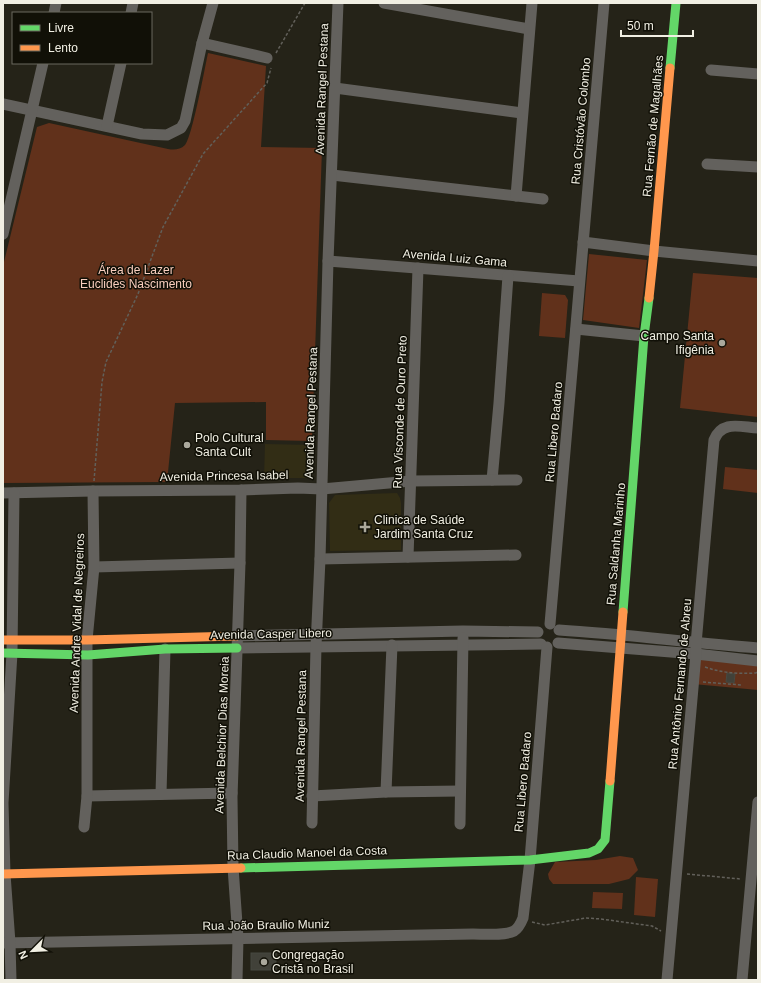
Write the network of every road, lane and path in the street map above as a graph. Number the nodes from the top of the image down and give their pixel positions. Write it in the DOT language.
graph roads {
  1 [pos="213,3"];
  2 [pos="305,3"];
  3 [pos="338,3"];
  4 [pos="384,3"];
  5 [pos="532,3"];
  6 [pos="604,3"];
  7 [pos="676,3"];
  8 [pos="529,29"];
  9 [pos="202,43"];
  10 [pos="271,60"];
  11 [pos="43,64"];
  12 [pos="121,64"];
  13 [pos="712,70"];
  14 [pos="758,74"];
  15 [pos="335,88"];
  16 [pos="3,104"];
  17 [pos="33,110"];
  18 [pos="522,113"];
  19 [pos="107,126"];
  20 [pos="707,164"];
  21 [pos="758,167"];
  22 [pos="332,175"];
  23 [pos="516,196"];
  24 [pos="543,199"];
  25 [pos="3,234"];
  26 [pos="583,242"];
  27 [pos="654,251"];
  28 [pos="328,261"];
  29 [pos="758,261"];
  30 [pos="418,268"];
  31 [pos="508,276"];
  32 [pos="580,281"];
  33 [pos="576,329"];
  34 [pos="644,336"];
  35 [pos="758,428"];
  36 [pos="492,480"];
  37 [pos="517,480"];
  38 [pos="411,482"];
  39 [pos="322,489"];
  40 [pos="241,490"];
  41 [pos="93,491"];
  42 [pos="14,492"];
  43 [pos="3,493"];
  44 [pos="516,555"];
  45 [pos="408,557"];
  46 [pos="320,560"];
  47 [pos="240,563"];
  48 [pos="94,567"];
  49 [pos="8,569"];
  50 [pos="554,627"];
  51 [pos="463,631"];
  52 [pos="538,632"];
  53 [pos="621,635"];
  54 [pos="238,636"];
  55 [pos="8,640"];
  56 [pos="88,640"];
  57 [pos="316,641"];
  58 [pos="392,645"];
  59 [pos="463,645"];
  60 [pos="548,645"];
  61 [pos="237,648"];
  62 [pos="620,648"];
  63 [pos="758,648"];
  64 [pos="165,649"];
  65 [pos="696,652"];
  66 [pos="8,653"];
  67 [pos="88,655"];
  68 [pos="758,661"];
  69 [pos="758,670"];
  70 [pos="694,682"];
  71 [pos="740,685"];
  72 [pos="460,791"];
  73 [pos="386,792"];
  74 [pos="232,793"];
  75 [pos="161,794"];
  76 [pos="86,796"];
  77 [pos="312,796"];
  78 [pos="758,802"];
  79 [pos="3,803"];
  80 [pos="312,823"];
  81 [pos="460,824"];
  82 [pos="84,827"];
  83 [pos="605,840"];
  84 [pos="530,860"];
  85 [pos="233,867"];
  86 [pos="4,874"];
  87 [pos="677,874"];
  88 [pos="751,880"];
  89 [pos="523,918"];
  90 [pos="671,937"];
  91 [pos="238,938"];
  92 [pos="7,943"];
  93 [pos="11,980"];
  94 [pos="237,980"];
  95 [pos="667,980"];
  96 [pos="742,980"];
  1 -- 9 [label="street"];
  2 -- 10 [label="path"];
  3 -- 15 [label="street, Avenida Rangel Pestana"];
  4 -- 8 [label="street"];
  5 -- 8 [label="street"];
  6 -- 26 [label="street, Rua Cristóvão Colombo"];
  7 -- 27 [label="street, Rua Fernão de Magalhães"];
  8 -- 18 [label="street"];
  9 -- 10 [label="street"];
  9 -- 19 [label="street"];
  10 -- 41 [label="path"];
  11 -- 17 [label="street"];
  12 -- 19 [label="street"];
  13 -- 14 [label="street"];
  15 -- 18 [label="street"];
  15 -- 22 [label="street, Avenida Rangel Pestana"];
  16 -- 17 [label="street"];
  17 -- 19 [label="street"];
  17 -- 25 [label="street"];
  18 -- 23 [label="street"];
  20 -- 21 [label="street"];
  22 -- 23 [label="street"];
  22 -- 28 [label="street, Avenida Rangel Pestana"];
  23 -- 24 [label="street"];
  26 -- 27 [label="street"];
  26 -- 32 [label="street, Rua Libero Badaro"];
  27 -- 29 [label="street"];
  27 -- 34 [label="street, Rua Saldanha Marinho"];
  28 -- 30 [label="street, Avenida Luiz Gama"];
  28 -- 39 [label="street, Avenida Rangel Pestana"];
  30 -- 31 [label="street, Avenida Luiz Gama"];
  30 -- 38 [label="street, Rua Visconde de Ouro Preto"];
  31 -- 32 [label="street, Avenida Luiz Gama"];
  31 -- 36 [label="street"];
  32 -- 33 [label="street, Rua Libero Badaro"];
  33 -- 34 [label="street"];
  33 -- 50 [label="street, Rua Libero Badaro"];
  34 -- 53 [label="street, Rua Saldanha Marinho"];
  35 -- 65 [label="street, Rua Antônio Fernando de Abreu"];
  36 -- 37 [label="street, Avenida Princesa Isabel"];
  36 -- 38 [label="street, Avenida Princesa Isabel"];
  38 -- 39 [label="street, Avenida Princesa Isabel"];
  38 -- 45 [label="street, Rua Visconde de Ouro Preto"];
  39 -- 40 [label="street, Avenida Princesa Isabel"];
  39 -- 46 [label="street, Avenida Rangel Pestana"];
  40 -- 41 [label="street, Avenida Princesa Isabel"];
  40 -- 47 [label="street, Avenida Belchior Dias Moreia"];
  41 -- 42 [label="street, Avenida Princesa Isabel"];
  41 -- 48 [label="street, Avenida Andre Vidal de Negreiros"];
  42 -- 43 [label="street, Avenida Princesa Isabel"];
  42 -- 49 [label="street"];
  44 -- 45 [label="street"];
  45 -- 46 [label="street"];
  46 -- 57 [label="street, Avenida Rangel Pestana"];
  47 -- 48 [label="street"];
  47 -- 54 [label="street, Avenida Belchior Dias Moreia"];
  48 -- 56 [label="street, Avenida Andre Vidal de Negreiros"];
  49 -- 55 [label="street"];
  50 -- 52 [label="street"];
  50 -- 53 [label="street, Avenida Casper Libero"];
  50 -- 60 [label="street"];
  51 -- 52 [label="street, Avenida Casper Libero"];
  51 -- 57 [label="street, Avenida Casper Libero"];
  51 -- 59 [label="street"];
  52 -- 60 [label="street"];
  53 -- 62 [label="street, Rua Saldanha Marinho"];
  53 -- 65 [label="street, Avenida Casper Libero"];
  54 -- 56 [label="street, Avenida Casper Libero"];
  54 -- 57 [label="street, Avenida Casper Libero"];
  54 -- 61 [label="street, Avenida Belchior Dias Moreia"];
  55 -- 56 [label="street, Avenida Casper Libero"];
  55 -- 66 [label="street"];
  56 -- 67 [label="street, Avenida Andre Vidal de Negreiros"];
  57 -- 58 [label="street, Avenida Casper Libero"];
  57 -- 61 [label="street, Avenida Casper Libero"];
  57 -- 77 [label="street, Avenida Rangel Pestana"];
  58 -- 59 [label="street, Avenida Casper Libero"];
  58 -- 73 [label="street"];
  59 -- 60 [label="street, Avenida Casper Libero"];
  59 -- 72 [label="street"];
  60 -- 62 [label="street, Avenida Casper Libero"];
  60 -- 84 [label="street, Rua Libero Badaro"];
  61 -- 64 [label="street, Avenida Casper Libero"];
  61 -- 74 [label="street, Avenida Belchior Dias Moreia"];
  62 -- 65 [label="street, Avenida Casper Libero"];
  62 -- 83 [label="street, Rua Saldanha Marinho"];
  63 -- 65 [label="street, Avenida Casper Libero"];
  64 -- 67 [label="street, Avenida Casper Libero"];
  64 -- 75 [label="street"];
  65 -- 68 [label="street, Avenida Casper Libero"];
  65 -- 69 [label="path"];
  65 -- 70 [label="street, Rua Antônio Fernando de Abreu"];
  66 -- 67 [label="street, Avenida Casper Libero"];
  66 -- 79 [label="street"];
  67 -- 76 [label="street, Avenida Andre Vidal de Negreiros"];
  70 -- 71 [label="path"];
  70 -- 87 [label="street, Rua Antônio Fernando de Abreu"];
  72 -- 73 [label="street"];
  72 -- 81 [label="street"];
  73 -- 77 [label="street"];
  74 -- 75 [label="street"];
  74 -- 85 [label="street, Avenida Belchior Dias Moreia"];
  75 -- 76 [label="street"];
  76 -- 82 [label="street, Avenida Andre Vidal de Negreiros"];
  77 -- 80 [label="street, Avenida Rangel Pestana"];
  78 -- 88 [label="street"];
  79 -- 86 [label="street"];
  83 -- 84 [label="street, Rua Claudio Manoel da Costa"];
  84 -- 85 [label="street, Rua Claudio Manoel da Costa"];
  84 -- 89 [label="street, Rua Libero Badaro"];
  85 -- 86 [label="street, Rua Claudio Manoel da Costa"];
  85 -- 91 [label="street, Avenida Belchior Dias Moreia"];
  86 -- 92 [label="street"];
  87 -- 88 [label="path"];
  87 -- 90 [label="street, Rua Antônio Fernando de Abreu"];
  88 -- 96 [label="street"];
  89 -- 90 [label="path"];
  89 -- 91 [label="street, Rua João Braulio Muniz"];
  90 -- 95 [label="street, Rua Antônio Fernando de Abreu"];
  91 -- 92 [label="street, Rua João Braulio Muniz"];
  91 -- 94 [label="street, Avenida Belchior Dias Moreia"];
  92 -- 93 [label="street"];
}
